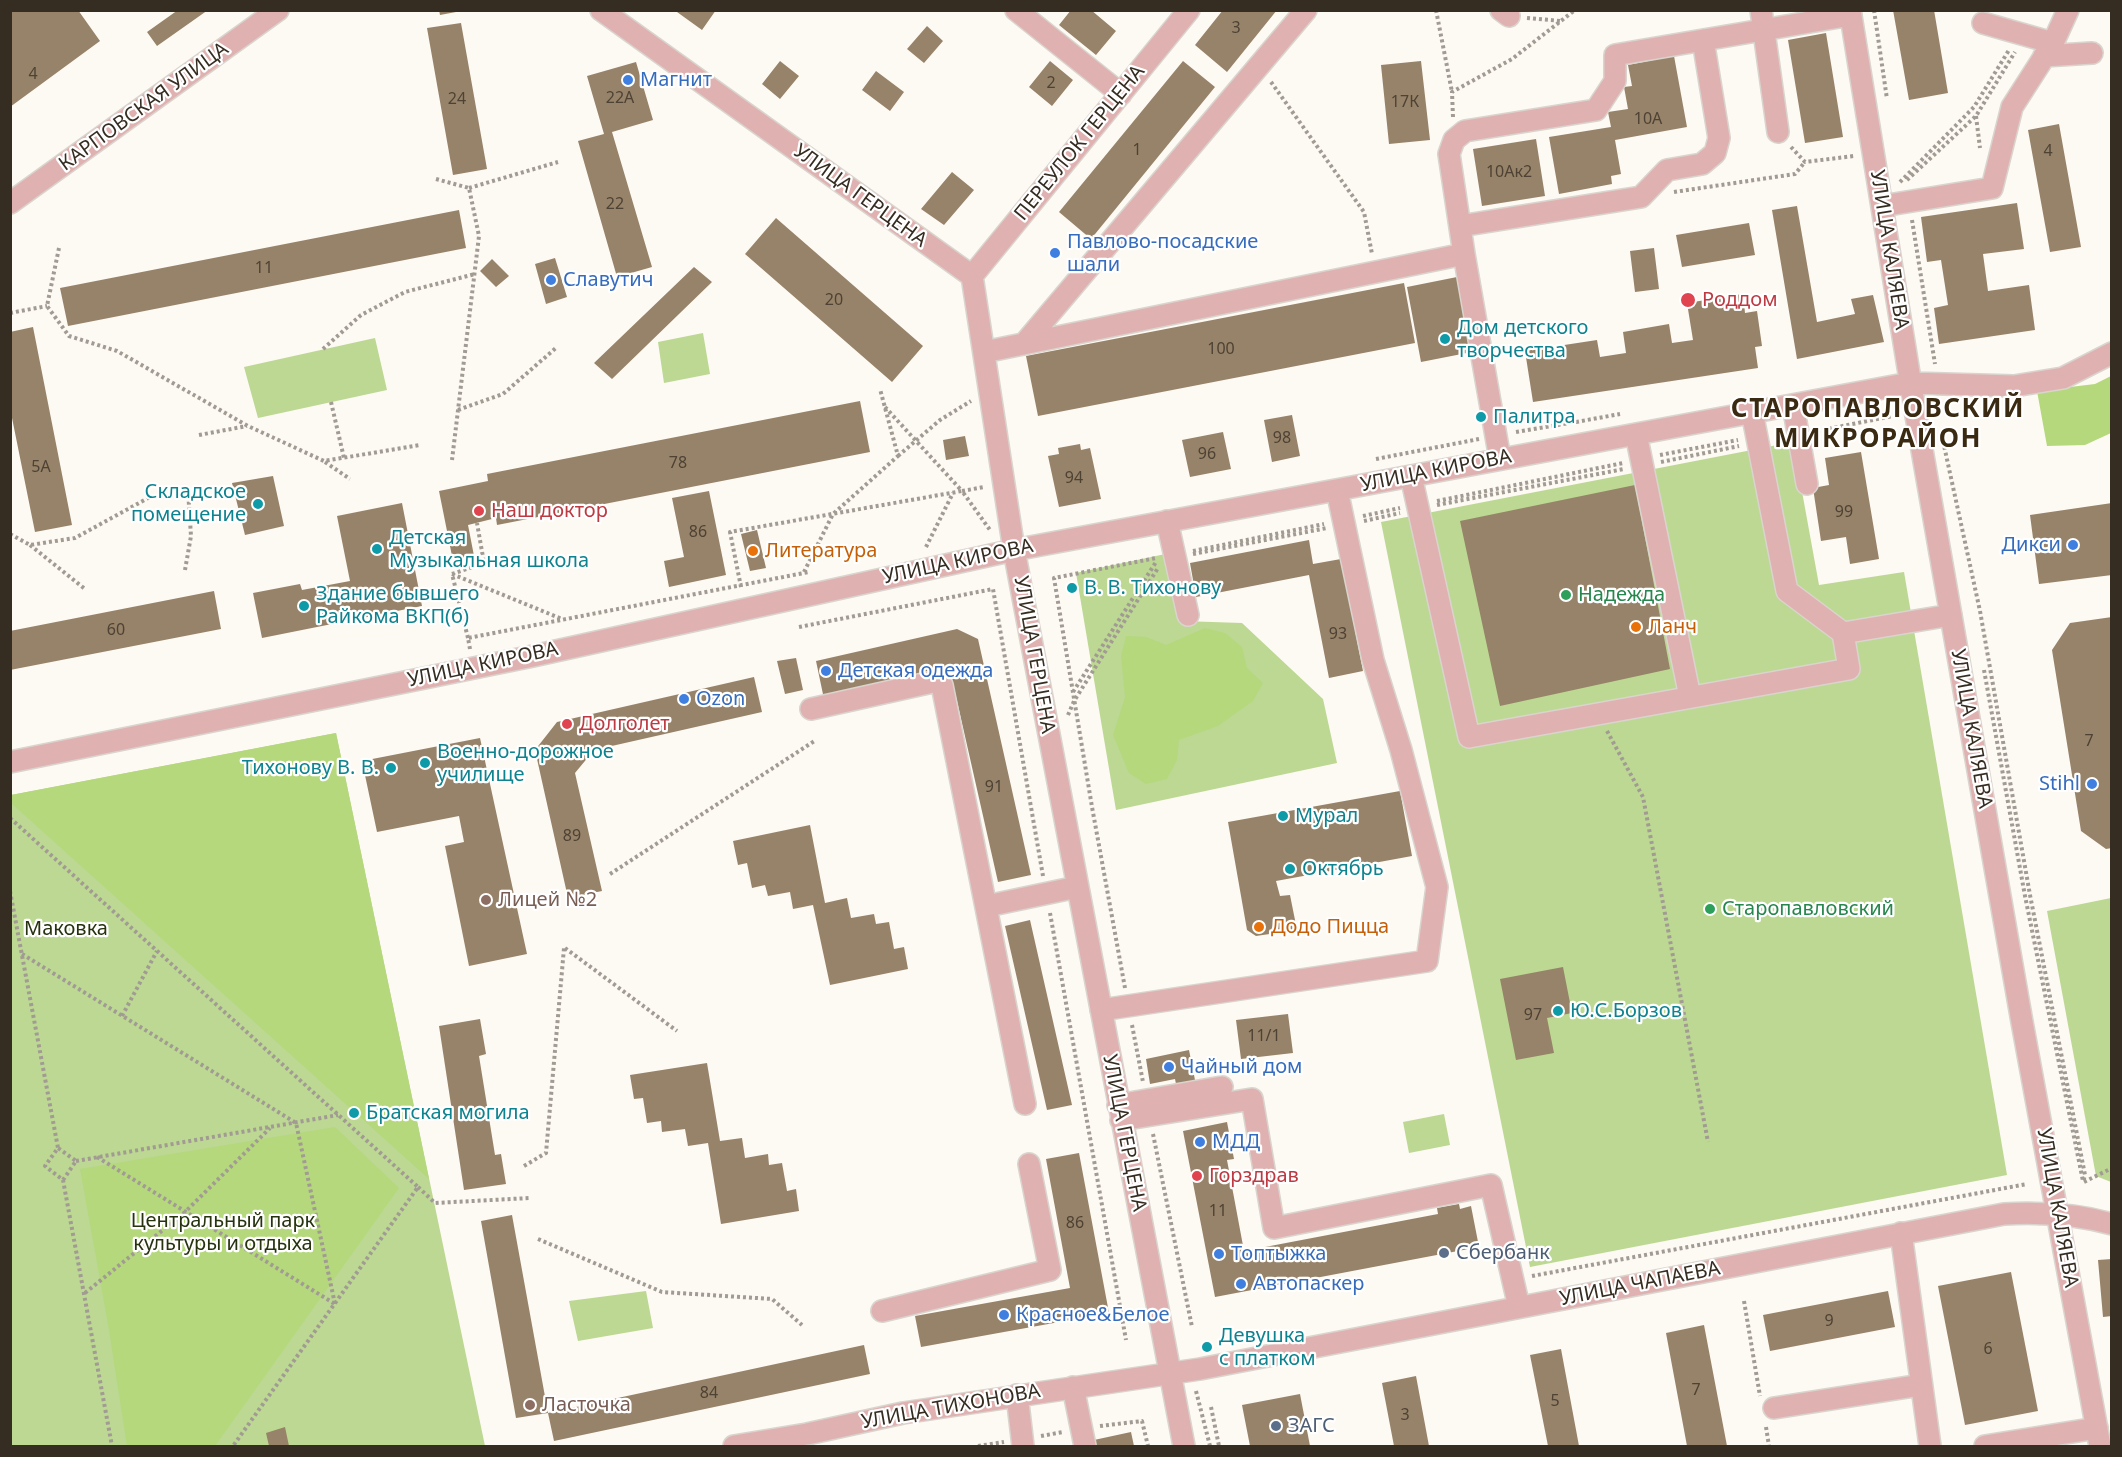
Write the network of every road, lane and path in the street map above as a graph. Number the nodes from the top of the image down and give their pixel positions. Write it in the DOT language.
graph roads {
  1 [pos="278,10"];
  2 [pos="601,10"];
  3 [pos="1016,10"];
  4 [pos="1189,10"];
  5 [pos="1306,10"];
  6 [pos="1436,10"];
  7 [pos="1575,10"];
  8 [pos="2068,10"];
  9 [pos="1505,13"];
  10 [pos="1850,13"];
  11 [pos="1762,20"];
  12 [pos="1561,21"];
  13 [pos="1983,23"];
  14 [pos="2023,34"];
  15 [pos="1703,40"];
  16 [pos="2049,49"];
  17 [pos="2092,53"];
  18 [pos="1259,66"];
  19 [pos="1452,92"];
  20 [pos="1121,94"];
  21 [pos="1974,107"];
  22 [pos="1976,116"];
  23 [pos="1778,132"];
  24 [pos="1454,140"];
  25 [pos="1873,153"];
  26 [pos="1982,159"];
  27 [pos="558,162"];
  28 [pos="1805,162"];
  29 [pos="436,179"];
  30 [pos="1899,182"];
  31 [pos="469,188"];
  32 [pos="1641,197"];
  33 [pos="1909,202"];
  34 [pos="10,203"];
  35 [pos="1882,206"];
  36 [pos="1460,226"];
  37 [pos="59,248"];
  38 [pos="1464,254"];
  39 [pos="1376,272"];
  40 [pos="475,274"];
  41 [pos="972,276"];
  42 [pos="47,306"];
  43 [pos="10,313"];
  44 [pos="1024,344"];
  45 [pos="557,347"];
  46 [pos="323,350"];
  47 [pos="984,352"];
  48 [pos="2112,353"];
  49 [pos="1910,383"];
  50 [pos="1938,384"];
  51 [pos="880,389"];
  52 [pos="979,396"];
  53 [pos="331,402"];
  54 [pos="1792,405"];
  55 [pos="885,406"];
  56 [pos="458,410"];
  57 [pos="1915,411"];
  58 [pos="1752,412"];
  59 [pos="248,426"];
  60 [pos="1941,430"];
  61 [pos="1636,434"];
  62 [pos="1798,434"];
  63 [pos="199,435"];
  64 [pos="1496,436"];
  65 [pos="1757,439"];
  66 [pos="916,440"];
  67 [pos="1938,442"];
  68 [pos="420,444"];
  69 [pos="898,456"];
  70 [pos="344,458"];
  71 [pos="1376,459"];
  72 [pos="1500,459"];
  73 [pos="452,460"];
  74 [pos="324,461"];
  75 [pos="1642,462"];
  76 [pos="1410,476"];
  77 [pos="350,479"];
  78 [pos="1807,484"];
  79 [pos="993,485"];
  80 [pos="188,489"];
  81 [pos="1337,489"];
  82 [pos="962,491"];
  83 [pos="953,492"];
  84 [pos="150,497"];
  85 [pos="1949,499"];
  86 [pos="1417,507"];
  87 [pos="833,514"];
  88 [pos="1167,521"];
  89 [pos="1344,522"];
  90 [pos="477,523"];
  91 [pos="10,534"];
  92 [pos="993,534"];
  93 [pos="30,545"];
  94 [pos="938,545"];
  95 [pos="926,547"];
  96 [pos="915,550"];
  97 [pos="1014,550"];
  98 [pos="1175,556"];
  99 [pos="185,570"];
  100 [pos="815,571"];
  101 [pos="804,573"];
  102 [pos="452,574"];
  103 [pos="741,586"];
  104 [pos="85,589"];
  105 [pos="746,609"];
  106 [pos="1188,615"];
  107 [pos="1951,615"];
  108 [pos="564,619"];
  109 [pos="799,627"];
  110 [pos="1843,633"];
  111 [pos="468,638"];
  112 [pos="475,667"];
  113 [pos="1983,669"];
  114 [pos="1072,693"];
  115 [pos="1690,697"];
  116 [pos="1074,701"];
  117 [pos="811,709"];
  118 [pos="1601,713"];
  119 [pos="1069,723"];
  120 [pos="816,740"];
  121 [pos="10,762"];
  122 [pos="10,818"];
  123 [pos="610,874"];
  124 [pos="1077,887"];
  125 [pos="10,891"];
  126 [pos="1046,894"];
  127 [pos="987,906"];
  128 [pos="157,951"];
  129 [pos="22,954"];
  130 [pos="1128,1006"];
  131 [pos="1101,1010"];
  132 [pos="122,1016"];
  133 [pos="678,1031"];
  134 [pos="1222,1087"];
  135 [pos="1025,1104"];
  136 [pos="1148,1108"];
  137 [pos="1120,1112"];
  138 [pos="339,1115"];
  139 [pos="296,1123"];
  140 [pos="271,1127"];
  141 [pos="1708,1142"];
  142 [pos="58,1149"];
  143 [pos="97,1157"];
  144 [pos="76,1161"];
  145 [pos="1029,1164"];
  146 [pos="524,1166"];
  147 [pos="2112,1168"];
  148 [pos="63,1180"];
  149 [pos="2083,1182"];
  150 [pos="2027,1184"];
  151 [pos="418,1187"];
  152 [pos="530,1198"];
  153 [pos="185,1212"];
  154 [pos="2058,1214"];
  155 [pos="2112,1224"];
  156 [pos="1901,1233"];
  157 [pos="538,1239"];
  158 [pos="1513,1279"];
  159 [pos="85,1293"];
  160 [pos="1744,1301"];
  161 [pos="335,1305"];
  162 [pos="1519,1307"];
  163 [pos="882,1311"];
  164 [pos="802,1325"];
  165 [pos="1192,1327"];
  166 [pos="1126,1340"];
  167 [pos="1170,1373"];
  168 [pos="1922,1385"];
  169 [pos="1073,1387"];
  170 [pos="1017,1395"];
  171 [pos="1211,1407"];
  172 [pos="1767,1411"];
  173 [pos="1142,1421"];
  174 [pos="2098,1437"];
  175 [pos="808,1440"];
  176 [pos="112,1446"];
  177 [pos="233,1446"];
  178 [pos="734,1446"];
  179 [pos="1023,1446"];
  180 [pos="1085,1446"];
  181 [pos="1148,1446"];
  182 [pos="1184,1446"];
  183 [pos="1219,1446"];
  184 [pos="1769,1446"];
  185 [pos="1930,1446"];
  186 [pos="1985,1446"];
  1 -- 34 [label="street, КАРПОВСКАЯ УЛИЦА"];
  2 -- 41 [label="street, УЛИЦА ГЕРЦЕНА"];
  3 -- 20 [label="street"];
  4 -- 20 [label="street, ПЕРЕУЛОК ГЕРЦЕНА"];
  5 -- 18 [label="street"];
  6 -- 19 [label="path"];
  7 -- 12 [label="path"];
  8 -- 16 [label="street"];
  9 -- 12 [label="path"];
  10 -- 11 [label="street"];
  10 -- 25 [label="street, УЛИЦА КАЛЯЕВА"];
  11 -- 15 [label="street"];
  11 -- 23 [label="street"];
  12 -- 19 [label="path"];
  13 -- 14 [label="street"];
  14 -- 16 [label="street"];
  14 -- 21 [label="path"];
  14 -- 22 [label="path"];
  15 -- 24 [label="street"];
  15 -- 32 [label="street"];
  16 -- 17 [label="street"];
  16 -- 33 [label="street"];
  18 -- 39 [label="path"];
  18 -- 44 [label="street"];
  19 -- 24 [label="path"];
  20 -- 41 [label="street, ПЕРЕУЛОК ГЕРЦЕНА"];
  21 -- 22 [label="path"];
  21 -- 30 [label="path"];
  22 -- 26 [label="path"];
  22 -- 33 [label="path"];
  23 -- 28 [label="path"];
  24 -- 36 [label="street"];
  25 -- 28 [label="path"];
  25 -- 35 [label="street, УЛИЦА КАЛЯЕВА"];
  27 -- 31 [label="path"];
  28 -- 32 [label="path"];
  29 -- 31 [label="path"];
  31 -- 40 [label="path"];
  32 -- 36 [label="street"];
  33 -- 35 [label="street"];
  33 -- 50 [label="path"];
  35 -- 49 [label="street, УЛИЦА КАЛЯЕВА"];
  36 -- 38 [label="street"];
  37 -- 42 [label="path"];
  38 -- 39 [label="street"];
  38 -- 64 [label="street"];
  39 -- 44 [label="street"];
  40 -- 46 [label="path"];
  40 -- 56 [label="path"];
  41 -- 47 [label="street, УЛИЦА ГЕРЦЕНА"];
  42 -- 43 [label="path"];
  42 -- 59 [label="path"];
  44 -- 47 [label="street"];
  45 -- 56 [label="path"];
  47 -- 97 [label="street, УЛИЦА ГЕРЦЕНА"];
  48 -- 50 [label="street, УЛИЦА КИРОВА"];
  49 -- 50 [label="street, УЛИЦА КИРОВА"];
  49 -- 54 [label="street, УЛИЦА КИРОВА"];
  49 -- 57 [label="street, УЛИЦА КАЛЯЕВА"];
  51 -- 55 [label="path"];
  52 -- 66 [label="path"];
  53 -- 70 [label="path"];
  54 -- 58 [label="street, УЛИЦА КИРОВА"];
  54 -- 62 [label="street"];
  55 -- 66 [label="path"];
  55 -- 69 [label="path"];
  56 -- 73 [label="path"];
  57 -- 62 [label="path"];
  57 -- 107 [label="street, УЛИЦА КАЛЯЕВА"];
  58 -- 61 [label="street, УЛИЦА КИРОВА"];
  58 -- 65 [label="street"];
  59 -- 63 [label="path"];
  59 -- 74 [label="path"];
  60 -- 149 [label="path"];
  61 -- 72 [label="street, УЛИЦА КИРОВА"];
  61 -- 75 [label="street"];
  62 -- 78 [label="street"];
  64 -- 71 [label="path"];
  64 -- 72 [label="street"];
  65 -- 75 [label="path"];
  65 -- 110 [label="street"];
  66 -- 69 [label="path"];
  66 -- 82 [label="path"];
  67 -- 85 [label="path"];
  68 -- 70 [label="path"];
  69 -- 87 [label="path"];
  70 -- 74 [label="path"];
  72 -- 76 [label="street, УЛИЦА КИРОВА"];
  74 -- 77 [label="path"];
  75 -- 86 [label="path"];
  75 -- 115 [label="street"];
  76 -- 81 [label="street, УЛИЦА КИРОВА"];
  76 -- 86 [label="street"];
  79 -- 82 [label="path"];
  80 -- 99 [label="path"];
  81 -- 88 [label="street, УЛИЦА КИРОВА"];
  81 -- 89 [label="street"];
  82 -- 83 [label="path"];
  82 -- 92 [label="path"];
  83 -- 87 [label="path"];
  83 -- 95 [label="path"];
  84 -- 93 [label="path"];
  86 -- 89 [label="path"];
  86 -- 118 [label="street"];
  87 -- 101 [label="path"];
  87 -- 103 [label="path"];
  88 -- 97 [label="street, УЛИЦА КИРОВА"];
  88 -- 98 [label="street"];
  89 -- 98 [label="path"];
  89 -- 130 [label="street"];
  90 -- 102 [label="path"];
  91 -- 93 [label="path"];
  93 -- 104 [label="path"];
  94 -- 95 [label="path"];
  95 -- 96 [label="path"];
  97 -- 105 [label="street, УЛИЦА КИРОВА"];
  97 -- 124 [label="street, УЛИЦА ГЕРЦЕНА"];
  98 -- 106 [label="street"];
  98 -- 116 [label="path"];
  100 -- 101 [label="path"];
  101 -- 103 [label="path"];
  102 -- 108 [label="path"];
  102 -- 111 [label="path"];
  103 -- 105 [label="path"];
  103 -- 108 [label="path"];
  105 -- 112 [label="street, УЛИЦА КИРОВА"];
  107 -- 110 [label="street"];
  107 -- 154 [label="street, УЛИЦА КАЛЯЕВА"];
  108 -- 111 [label="path"];
  109 -- 126 [label="path"];
  110 -- 115 [label="street"];
  111 -- 112 [label="path"];
  112 -- 121 [label="street, УЛИЦА КИРОВА"];
  113 -- 149 [label="path"];
  114 -- 114 [label="path"];
  114 -- 116 [label="path"];
  115 -- 118 [label="street"];
  116 -- 119 [label="path"];
  116 -- 130 [label="path"];
  117 -- 127 [label="street"];
  118 -- 141 [label="path"];
  120 -- 123 [label="path"];
  122 -- 128 [label="path"];
  124 -- 126 [label="street"];
  124 -- 131 [label="street, УЛИЦА ГЕРЦЕНА"];
  125 -- 129 [label="path"];
  126 -- 127 [label="street"];
  126 -- 166 [label="path"];
  127 -- 135 [label="street"];
  128 -- 132 [label="path"];
  128 -- 138 [label="path"];
  129 -- 132 [label="path"];
  129 -- 142 [label="path"];
  130 -- 131 [label="street"];
  130 -- 136 [label="path"];
  131 -- 137 [label="street, УЛИЦА ГЕРЦЕНА"];
  132 -- 139 [label="path"];
  133 -- 146 [label="path"];
  134 -- 136 [label="street"];
  136 -- 137 [label="street"];
  136 -- 158 [label="street"];
  136 -- 165 [label="path"];
  137 -- 167 [label="street, УЛИЦА ГЕРЦЕНА"];
  138 -- 139 [label="path"];
  138 -- 151 [label="path"];
  139 -- 140 [label="path"];
  139 -- 161 [label="path"];
  140 -- 143 [label="path"];
  140 -- 153 [label="path"];
  142 -- 144 [label="path"];
  142 -- 148 [label="path"];
  143 -- 144 [label="path"];
  143 -- 153 [label="path"];
  144 -- 148 [label="path"];
  145 -- 163 [label="street"];
  147 -- 149 [label="path"];
  148 -- 159 [label="path"];
  150 -- 158 [label="path"];
  151 -- 152 [label="path"];
  151 -- 161 [label="path"];
  153 -- 159 [label="path"];
  153 -- 161 [label="path"];
  154 -- 155 [label="street, УЛИЦА ЧАПАЕВА"];
  154 -- 156 [label="street, УЛИЦА ЧАПАЕВА"];
  154 -- 174 [label="street, УЛИЦА КАЛЯЕВА"];
  156 -- 162 [label="street, УЛИЦА ЧАПАЕВА"];
  156 -- 168 [label="street"];
  157 -- 164 [label="path"];
  158 -- 162 [label="street"];
  159 -- 176 [label="path"];
  160 -- 172 [label="path"];
  161 -- 177 [label="path"];
  162 -- 167 [label="street, УЛИЦА ЧАПАЕВА"];
  167 -- 169 [label="street, УЛИЦА ТИХОНОВА"];
  167 -- 182 [label="street, УЛИЦА ГЕРЦЕНА"];
  168 -- 172 [label="street"];
  168 -- 185 [label="street"];
  169 -- 170 [label="street, УЛИЦА ТИХОНОВА"];
  169 -- 180 [label="street"];
  170 -- 175 [label="street, УЛИЦА ТИХОНОВА"];
  170 -- 179 [label="street"];
  171 -- 183 [label="path"];
  172 -- 184 [label="path"];
  173 -- 181 [label="path"];
  174 -- 186 [label="street"];
  175 -- 178 [label="street, УЛИЦА ТИХОНОВА"];
}
